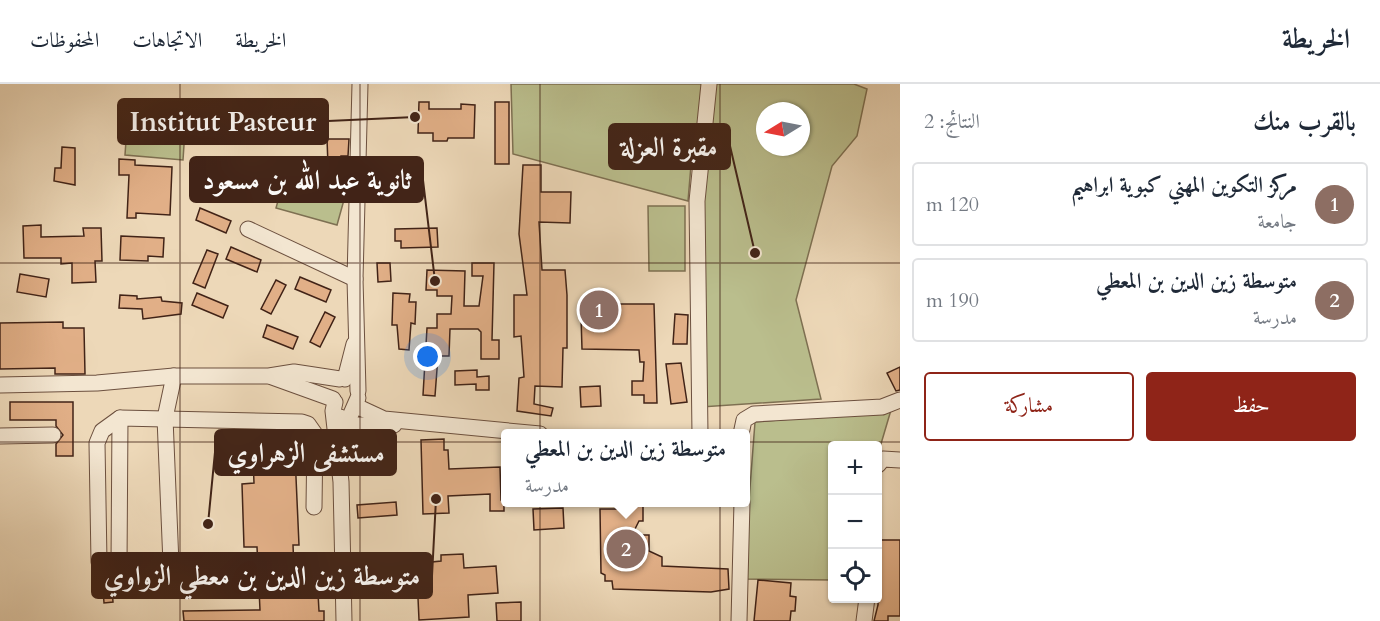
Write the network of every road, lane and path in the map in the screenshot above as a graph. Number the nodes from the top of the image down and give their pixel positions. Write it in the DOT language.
graph roads {
  1 [pos="360,84"];
  2 [pos="709,84"];
  3 [pos="248,229"];
  4 [pos="355,279"];
  5 [pos="356,339"];
  6 [pos="174,376"];
  7 [pos="269,376"];
  8 [pos="343,379"];
  9 [pos="0,385"];
  10 [pos="357,398"];
  11 [pos="900,400"];
  12 [pos="334,404"];
  13 [pos="120,418"];
  14 [pos="165,418"];
  15 [pos="347,423"];
  16 [pos="412,423"];
  17 [pos="700,429"];
  18 [pos="742,429"];
  19 [pos="501,431"];
  20 [pos="53,435"];
  21 [pos="0,436"];
  22 [pos="882,460"];
  23 [pos="900,460"];
  24 [pos="341,482"];
  25 [pos="314,507"];
  26 [pos="742,507"];
  27 [pos="171,564"];
  28 [pos="195,564"];
  29 [pos="119,565"];
  30 [pos="866,603"];
  31 [pos="344,621"];
  32 [pos="739,621"];
  33 [pos="864,621"];
  1 -- 4 [label="street"];
  2 -- 17 [label="street"];
  3 -- 4 [label="street"];
  4 -- 5 [label="street"];
  5 -- 8 [label="street"];
  5 -- 10 [label="street"];
  6 -- 7 [label="street"];
  6 -- 9 [label="street"];
  6 -- 14 [label="street"];
  7 -- 8 [label="street"];
  7 -- 12 [label="street"];
  8 -- 10 [label="street"];
  8 -- 12 [label="street"];
  10 -- 12 [label="street"];
  10 -- 15 [label="street"];
  10 -- 16 [label="street"];
  11 -- 18 [label="street"];
  12 -- 15 [label="street"];
  12 -- 24 [label="street"];
  13 -- 14 [label="street"];
  13 -- 29 [label="street"];
  13 -- 29 [label="street"];
  14 -- 25 [label="street"];
  14 -- 27 [label="street"];
  15 -- 16 [label="street"];
  15 -- 24 [label="street"];
  16 -- 19 [label="street"];
  20 -- 21 [label="street"];
  22 -- 23 [label="street"];
  24 -- 31 [label="street"];
  26 -- 32 [label="street"];
  27 -- 28 [label="street"];
  27 -- 29 [label="street"];
  30 -- 33 [label="street"];
}
